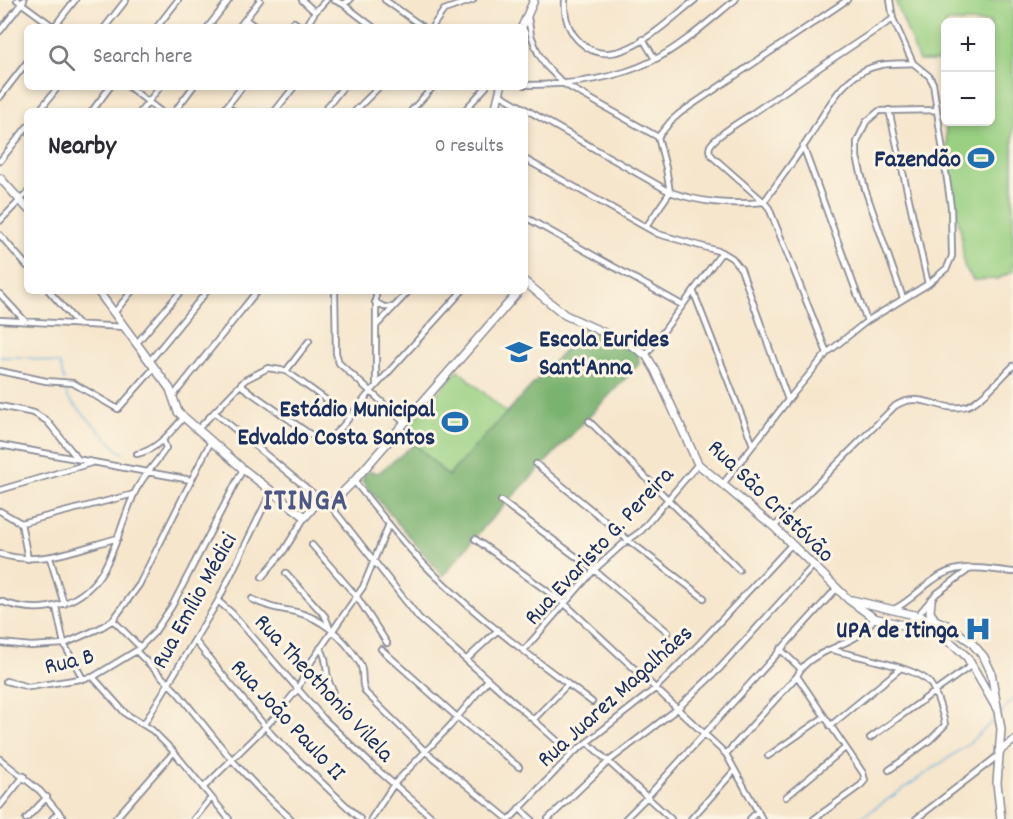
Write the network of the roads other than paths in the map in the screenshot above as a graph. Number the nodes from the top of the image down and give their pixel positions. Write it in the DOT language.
graph roads {
  1 [pos="75,0"];
  2 [pos="126,0"];
  3 [pos="178,0"];
  4 [pos="229,0"];
  5 [pos="260,0"];
  6 [pos="302,0"];
  7 [pos="326,0"];
  8 [pos="334,0"];
  9 [pos="350,0"];
  10 [pos="385,0"];
  11 [pos="473,0"];
  12 [pos="534,0"];
  13 [pos="565,0"];
  14 [pos="695,0"];
  15 [pos="735,0"];
  16 [pos="847,0"];
  17 [pos="890,0"];
  18 [pos="20,1"];
  19 [pos="343,4"];
  20 [pos="315,12"];
  21 [pos="528,13"];
  22 [pos="245,19"];
  23 [pos="893,19"];
  24 [pos="294,22"];
  25 [pos="50,24"];
  26 [pos="56,24"];
  27 [pos="107,24"];
  28 [pos="159,24"];
  29 [pos="210,24"];
  30 [pos="241,24"];
  31 [pos="252,24"];
  32 [pos="297,24"];
  33 [pos="308,24"];
  34 [pos="369,24"];
  35 [pos="419,24"];
  36 [pos="434,24"];
  37 [pos="523,24"];
  38 [pos="0,31"];
  39 [pos="643,39"];
  40 [pos="655,59"];
  41 [pos="913,63"];
  42 [pos="24,66"];
  43 [pos="564,84"];
  44 [pos="528,85"];
  45 [pos="56,90"];
  46 [pos="108,90"];
  47 [pos="133,90"];
  48 [pos="158,90"];
  49 [pos="191,90"];
  50 [pos="240,90"];
  51 [pos="292,90"];
  52 [pos="341,90"];
  53 [pos="374,90"];
  54 [pos="430,90"];
  55 [pos="483,90"];
  56 [pos="500,90"];
  57 [pos="0,97"];
  58 [pos="148,102"];
  59 [pos="227,106"];
  60 [pos="41,108"];
  61 [pos="94,108"];
  62 [pos="143,108"];
  63 [pos="156,108"];
  64 [pos="177,108"];
  65 [pos="230,108"];
  66 [pos="277,108"];
  67 [pos="326,108"];
  68 [pos="358,108"];
  69 [pos="414,108"];
  70 [pos="467,108"];
  71 [pos="496,108"];
  72 [pos="889,110"];
  73 [pos="937,110"];
  74 [pos="24,131"];
  75 [pos="658,137"];
  76 [pos="803,146"];
  77 [pos="0,161"];
  78 [pos="528,161"];
  79 [pos="0,178"];
  80 [pos="670,192"];
  81 [pos="24,197"];
  82 [pos="21,201"];
  83 [pos="764,202"];
  84 [pos="24,204"];
  85 [pos="528,219"];
  86 [pos="0,221"];
  87 [pos="646,227"];
  88 [pos="0,235"];
  89 [pos="722,252"];
  90 [pos="24,263"];
  91 [pos="928,284"];
  92 [pos="528,285"];
  93 [pos="694,292"];
  94 [pos="0,294"];
  95 [pos="52,294"];
  96 [pos="100,294"];
  97 [pos="130,294"];
  98 [pos="179,294"];
  99 [pos="205,294"];
  100 [pos="255,294"];
  101 [pos="334,294"];
  102 [pos="376,294"];
  103 [pos="406,294"];
  104 [pos="459,294"];
  105 [pos="516,294"];
  106 [pos="903,298"];
  107 [pos="375,302"];
  108 [pos="682,305"];
  109 [pos="393,307"];
  110 [pos="114,313"];
  111 [pos="0,320"];
  112 [pos="25,321"];
  113 [pos="867,321"];
  114 [pos="79,325"];
  115 [pos="123,327"];
  116 [pos="375,327"];
  117 [pos="309,341"];
  118 [pos="136,344"];
  119 [pos="827,353"];
  120 [pos="646,355"];
  121 [pos="151,365"];
  122 [pos="1013,366"];
  123 [pos="0,371"];
  124 [pos="286,371"];
  125 [pos="240,385"];
  126 [pos="376,386"];
  127 [pos="370,393"];
  128 [pos="174,394"];
  129 [pos="788,400"];
  130 [pos="0,406"];
  131 [pos="214,412"];
  132 [pos="184,417"];
  133 [pos="350,417"];
  134 [pos="589,421"];
  135 [pos="405,423"];
  136 [pos="198,429"];
  137 [pos="163,440"];
  138 [pos="211,441"];
  139 [pos="0,445"];
  140 [pos="753,445"];
  141 [pos="137,454"];
  142 [pos="78,459"];
  143 [pos="91,463"];
  144 [pos="698,464"];
  145 [pos="536,465"];
  146 [pos="243,469"];
  147 [pos="146,472"];
  148 [pos="191,480"];
  149 [pos="354,481"];
  150 [pos="723,484"];
  151 [pos="0,490"];
  152 [pos="271,492"];
  153 [pos="134,494"];
  154 [pos="320,498"];
  155 [pos="667,500"];
  156 [pos="501,501"];
  157 [pos="330,505"];
  158 [pos="0,511"];
  159 [pos="304,517"];
  160 [pos="21,523"];
  161 [pos="389,524"];
  162 [pos="774,526"];
  163 [pos="118,538"];
  164 [pos="475,539"];
  165 [pos="628,540"];
  166 [pos="312,545"];
  167 [pos="791,545"];
  168 [pos="0,554"];
  169 [pos="50,558"];
  170 [pos="28,559"];
  171 [pos="374,563"];
  172 [pos="813,566"];
  173 [pos="971,568"];
  174 [pos="594,570"];
  175 [pos="739,570"];
  176 [pos="1013,572"];
  177 [pos="286,573"];
  178 [pos="262,578"];
  179 [pos="926,586"];
  180 [pos="837,588"];
  181 [pos="357,597"];
  182 [pos="704,598"];
  183 [pos="932,598"];
  184 [pos="252,599"];
  185 [pos="849,600"];
  186 [pos="218,601"];
  187 [pos="0,602"];
  188 [pos="64,603"];
  189 [pos="565,604"];
  190 [pos="878,606"];
  191 [pos="56,608"];
  192 [pos="893,610"];
  193 [pos="917,616"];
  194 [pos="874,618"];
  195 [pos="113,620"];
  196 [pos="934,620"];
  197 [pos="904,625"];
  198 [pos="331,628"];
  199 [pos="498,630"];
  200 [pos="668,632"];
  201 [pos="195,641"];
  202 [pos="0,643"];
  203 [pos="387,643"];
  204 [pos="64,644"];
  205 [pos="320,648"];
  206 [pos="138,649"];
  207 [pos="780,649"];
  208 [pos="381,650"];
  209 [pos="524,650"];
  210 [pos="833,650"];
  211 [pos="467,659"];
  212 [pos="972,665"];
  213 [pos="901,668"];
  214 [pos="801,669"];
  215 [pos="797,676"];
  216 [pos="93,677"];
  217 [pos="83,679"];
  218 [pos="488,680"];
  219 [pos="6,681"];
  220 [pos="168,683"];
  221 [pos="568,684"];
  222 [pos="990,687"];
  223 [pos="656,688"];
  224 [pos="297,690"];
  225 [pos="333,690"];
  226 [pos="934,692"];
  227 [pos="592,702"];
  228 [pos="677,710"];
  229 [pos="457,717"];
  230 [pos="824,717"];
  231 [pos="534,719"];
  232 [pos="144,724"];
  233 [pos="265,726"];
  234 [pos="830,726"];
  235 [pos="704,733"];
  236 [pos="870,738"];
  237 [pos="1013,741"];
  238 [pos="587,742"];
  239 [pos="845,748"];
  240 [pos="174,752"];
  241 [pos="426,752"];
  242 [pos="999,753"];
  243 [pos="572,754"];
  244 [pos="726,754"];
  245 [pos="768,756"];
  246 [pos="0,759"];
  247 [pos="232,760"];
  248 [pos="609,761"];
  249 [pos="519,767"];
  250 [pos="735,770"];
  251 [pos="889,770"];
  252 [pos="24,776"];
  253 [pos="394,784"];
  254 [pos="203,788"];
  255 [pos="47,797"];
  256 [pos="647,797"];
  257 [pos="786,797"];
  258 [pos="211,798"];
  259 [pos="0,806"];
  260 [pos="519,808"];
  261 [pos="758,811"];
  262 [pos="59,812"];
  263 [pos="26,819"];
  264 [pos="52,819"];
  265 [pos="64,819"];
  266 [pos="115,819"];
  267 [pos="194,819"];
  268 [pos="229,819"];
  269 [pos="291,819"];
  270 [pos="360,819"];
  271 [pos="371,819"];
  272 [pos="434,819"];
  273 [pos="509,819"];
  274 [pos="531,819"];
  275 [pos="548,819"];
  276 [pos="625,819"];
  277 [pos="671,819"];
  278 [pos="691,819"];
  279 [pos="750,819"];
  280 [pos="762,819"];
  281 [pos="814,819"];
  282 [pos="916,819"];
  283 [pos="1001,819"];
  1 -- 26 [label="street"];
  2 -- 27 [label="street"];
  3 -- 28 [label="street"];
  4 -- 29 [label="street"];
  5 -- 22 [label="street"];
  6 -- 20 [label="street"];
  7 -- 20 [label="street"];
  8 -- 19 [label="street"];
  9 -- 19 [label="street"];
  10 -- 35 [label="street"];
  11 -- 36 [label="street"];
  12 -- 21 [label="main road"];
  13 -- 39 [label="street"];
  14 -- 39 [label="street"];
  15 -- 40 [label="street"];
  16 -- 75 [label="street"];
  17 -- 23 [label="street"];
  18 -- 25 [label="street"];
  18 -- 38 [label="street"];
  19 -- 34 [label="street"];
  20 -- 33 [label="street"];
  21 -- 37 [label="main road"];
  21 -- 43 [label="street"];
  22 -- 30 [label="street"];
  22 -- 31 [label="street"];
  23 -- 41 [label="street"];
  23 -- 83 [label="street"];
  24 -- 32 [label="street"];
  39 -- 40 [label="street"];
  40 -- 43 [label="street"];
  41 -- 73 [label="street"];
  41 -- 76 [label="street"];
  42 -- 57 [label="street"];
  43 -- 44 [label="street"];
  43 -- 75 [label="street"];
  45 -- 60 [label="street"];
  46 -- 61 [label="street"];
  47 -- 58 [label="street"];
  48 -- 58 [label="street"];
  49 -- 64 [label="street"];
  50 -- 59 [label="street"];
  51 -- 66 [label="street"];
  52 -- 67 [label="street"];
  53 -- 68 [label="street"];
  54 -- 69 [label="street"];
  55 -- 70 [label="street"];
  56 -- 71 [label="main road"];
  56 -- 80 [label="street"];
  58 -- 62 [label="street"];
  58 -- 63 [label="street"];
  59 -- 65 [label="street"];
  72 -- 73 [label="street"];
  72 -- 91 [label="street"];
  72 -- 106 [label="street"];
  73 -- 91 [label="street"];
  74 -- 77 [label="street"];
  75 -- 80 [label="street"];
  76 -- 83 [label="street"];
  76 -- 113 [label="street"];
  78 -- 87 [label="street"];
  79 -- 82 [label="main road"];
  80 -- 83 [label="street"];
  80 -- 87 [label="street"];
  81 -- 82 [label="street"];
  82 -- 84 [label="main road"];
  82 -- 86 [label="street"];
  83 -- 119 [label="street"];
  85 -- 108 [label="street"];
  87 -- 89 [label="street"];
  88 -- 90 [label="street"];
  89 -- 93 [label="street"];
  89 -- 129 [label="street"];
  91 -- 106 [label="street"];
  92 -- 120 [label="main road"];
  93 -- 108 [label="street"];
  93 -- 140 [label="street"];
  94 -- 112 [label="street"];
  95 -- 114 [label="street"];
  96 -- 110 [label="main road"];
  97 -- 110 [label="street"];
  98 -- 118 [label="street"];
  99 -- 121 [label="street"];
  100 -- 128 [label="street"];
  101 -- 127 [label="street"];
  102 -- 107 [label="street"];
  103 -- 109 [label="street"];
  104 -- 126 [label="street"];
  105 -- 135 [label="main road"];
  106 -- 113 [label="street"];
  107 -- 109 [label="street"];
  107 -- 116 [label="street"];
  108 -- 120 [label="street"];
  109 -- 116 [label="street"];
  110 -- 115 [label="main road"];
  111 -- 112 [label="street"];
  112 -- 114 [label="street"];
  113 -- 119 [label="street"];
  114 -- 115 [label="street"];
  115 -- 118 [label="main road"];
  116 -- 126 [label="street"];
  117 -- 124 [label="street"];
  118 -- 121 [label="main road"];
  119 -- 129 [label="street"];
  120 -- 144 [label="main road, Rua São Cristóvão"];
  121 -- 123 [label="street"];
  121 -- 128 [label="main road"];
  122 -- 162 [label="street"];
  124 -- 125 [label="street"];
  124 -- 133 [label="street"];
  125 -- 131 [label="street"];
  125 -- 133 [label="street"];
  126 -- 127 [label="street"];
  127 -- 133 [label="street"];
  127 -- 135 [label="street"];
  128 -- 132 [label="main road"];
  129 -- 140 [label="street"];
  130 -- 142 [label="street"];
  131 -- 136 [label="street"];
  131 -- 154 [label="street"];
  132 -- 136 [label="main road"];
  132 -- 137 [label="street"];
  134 -- 155 [label="street"];
  135 -- 149 [label="main road"];
  136 -- 138 [label="main road"];
  137 -- 141 [label="street"];
  137 -- 147 [label="street"];
  138 -- 146 [label="main road"];
  138 -- 148 [label="street"];
  139 -- 142 [label="street"];
  140 -- 150 [label="street"];
  142 -- 143 [label="street"];
  143 -- 147 [label="street"];
  143 -- 151 [label="street"];
  144 -- 150 [label="main road, Rua São Cristóvão"];
  144 -- 155 [label="street, Rua Evaristo G. Pereira"];
  145 -- 165 [label="street"];
  146 -- 152 [label="main road"];
  146 -- 206 [label="street, Rua B"];
  147 -- 148 [label="street"];
  147 -- 153 [label="street"];
  148 -- 195 [label="street"];
  149 -- 157 [label="main road"];
  149 -- 161 [label="street"];
  150 -- 162 [label="main road, Rua São Cristóvão"];
  152 -- 159 [label="main road"];
  152 -- 186 [label="street, Rua Emílio Médici"];
  153 -- 160 [label="street"];
  153 -- 163 [label="street"];
  154 -- 157 [label="main road"];
  154 -- 159 [label="main road"];
  155 -- 165 [label="street, Rua Evaristo G. Pereira"];
  155 -- 175 [label="street"];
  156 -- 174 [label="street"];
  157 -- 171 [label="street"];
  158 -- 160 [label="street"];
  159 -- 178 [label="street"];
  160 -- 170 [label="street"];
  161 -- 171 [label="street"];
  161 -- 199 [label="street"];
  162 -- 167 [label="main road, Rua São Cristóvão"];
  163 -- 169 [label="street"];
  163 -- 188 [label="street"];
  164 -- 189 [label="street"];
  165 -- 174 [label="street, Rua Evaristo G. Pereira"];
  165 -- 182 [label="street"];
  166 -- 181 [label="street"];
  167 -- 172 [label="main road, Rua São Cristóvão"];
  167 -- 223 [label="street, Rua Juarez Magalhães"];
  168 -- 170 [label="street"];
  169 -- 170 [label="street"];
  169 -- 188 [label="street"];
  171 -- 181 [label="street"];
  171 -- 211 [label="street"];
  172 -- 180 [label="main road, Rua São Cristóvão"];
  172 -- 228 [label="street"];
  173 -- 176 [label="street"];
  173 -- 179 [label="street"];
  173 -- 183 [label="street"];
  174 -- 189 [label="street, Rua Evaristo G. Pereira"];
  174 -- 200 [label="street"];
  177 -- 198 [label="street"];
  179 -- 183 [label="street"];
  179 -- 192 [label="street"];
  180 -- 185 [label="main road, Rua São Cristóvão"];
  180 -- 207 [label="street"];
  181 -- 198 [label="street"];
  181 -- 203 [label="street"];
  183 -- 193 [label="street"];
  183 -- 196 [label="main road"];
  184 -- 198 [label="street"];
  185 -- 190 [label="main road, Rua São Cristóvão"];
  185 -- 194 [label="main road, Rua São Cristóvão"];
  186 -- 201 [label="street, Rua Emílio Médici"];
  186 -- 224 [label="street, Rua Theothonio Vilela"];
  187 -- 191 [label="street"];
  188 -- 191 [label="street"];
  189 -- 209 [label="street, Rua Evaristo G. Pereira"];
  189 -- 223 [label="street"];
  190 -- 192 [label="main road, Rua São Cristóvão"];
  190 -- 194 [label="main road"];
  191 -- 204 [label="street"];
  192 -- 193 [label="main road, Rua São Cristóvão"];
  193 -- 196 [label="main road, Rua São Cristóvão"];
  193 -- 197 [label="street"];
  194 -- 197 [label="main road, Rua São Cristóvão"];
  194 -- 210 [label="street"];
  195 -- 204 [label="street"];
  195 -- 206 [label="street"];
  196 -- 222 [label="main road, Rua São Cristóvão"];
  197 -- 212 [label="main road, Rua São Cristóvão"];
  198 -- 205 [label="street"];
  198 -- 241 [label="street"];
  199 -- 209 [label="street"];
  199 -- 211 [label="street"];
  201 -- 220 [label="street, Rua Emílio Médici"];
  201 -- 233 [label="street, Rua João Paulo II"];
  202 -- 204 [label="street"];
  204 -- 217 [label="street"];
  205 -- 224 [label="street"];
  205 -- 225 [label="street"];
  206 -- 216 [label="street, Rua B"];
  206 -- 220 [label="street"];
  207 -- 214 [label="street"];
  207 -- 235 [label="street"];
  208 -- 229 [label="street"];
  209 -- 221 [label="street"];
  210 -- 213 [label="street"];
  210 -- 214 [label="street"];
  211 -- 218 [label="street"];
  212 -- 222 [label="main road, Rua São Cristóvão"];
  212 -- 226 [label="street"];
  213 -- 226 [label="street"];
  213 -- 234 [label="street"];
  214 -- 215 [label="street"];
  215 -- 230 [label="street"];
  215 -- 244 [label="street"];
  216 -- 217 [label="street, Rua B"];
  216 -- 232 [label="street"];
  217 -- 219 [label="street, Rua B"];
  218 -- 229 [label="street"];
  218 -- 231 [label="street"];
  220 -- 232 [label="street, Rua Emílio Médici"];
  220 -- 247 [label="street"];
  221 -- 227 [label="street"];
  221 -- 231 [label="street"];
  222 -- 242 [label="main road, Rua São Cristóvão"];
  223 -- 228 [label="street"];
  223 -- 238 [label="street, Rua Juarez Magalhães"];
  224 -- 233 [label="street"];
  224 -- 253 [label="street, Rua Theothonio Vilela"];
  226 -- 236 [label="street"];
  226 -- 251 [label="street"];
  228 -- 235 [label="street"];
  228 -- 248 [label="street"];
  229 -- 241 [label="street"];
  229 -- 249 [label="street"];
  230 -- 234 [label="street"];
  230 -- 245 [label="street"];
  231 -- 243 [label="street"];
  232 -- 240 [label="street"];
  233 -- 247 [label="street"];
  233 -- 270 [label="street, Rua João Paulo II"];
  234 -- 239 [label="street"];
  235 -- 244 [label="street"];
  235 -- 256 [label="street"];
  237 -- 242 [label="street"];
  238 -- 243 [label="street, Rua Juarez Magalhães"];
  238 -- 248 [label="street"];
  239 -- 257 [label="street"];
  239 -- 281 [label="street"];
  240 -- 254 [label="street"];
  240 -- 266 [label="street"];
  241 -- 253 [label="street"];
  241 -- 273 [label="street"];
  242 -- 282 [label="street"];
  242 -- 283 [label="main road, Rua São Cristóvão"];
  243 -- 260 [label="street, Rua Juarez Magalhães"];
  244 -- 250 [label="street"];
  246 -- 252 [label="street"];
  247 -- 254 [label="street"];
  247 -- 269 [label="street"];
  248 -- 256 [label="street"];
  248 -- 275 [label="street"];
  250 -- 261 [label="street"];
  250 -- 278 [label="street"];
  252 -- 255 [label="street"];
  252 -- 259 [label="street"];
  253 -- 271 [label="street"];
  253 -- 272 [label="street, Rua Theothonio Vilela"];
  254 -- 258 [label="street"];
  255 -- 262 [label="street"];
  255 -- 263 [label="street"];
  256 -- 276 [label="street"];
  256 -- 277 [label="street"];
  258 -- 267 [label="street"];
  258 -- 268 [label="street"];
  260 -- 273 [label="street, Rua Juarez Magalhães"];
  260 -- 274 [label="street"];
  261 -- 279 [label="street"];
  261 -- 280 [label="street"];
  262 -- 264 [label="street"];
  262 -- 265 [label="street"];
}
